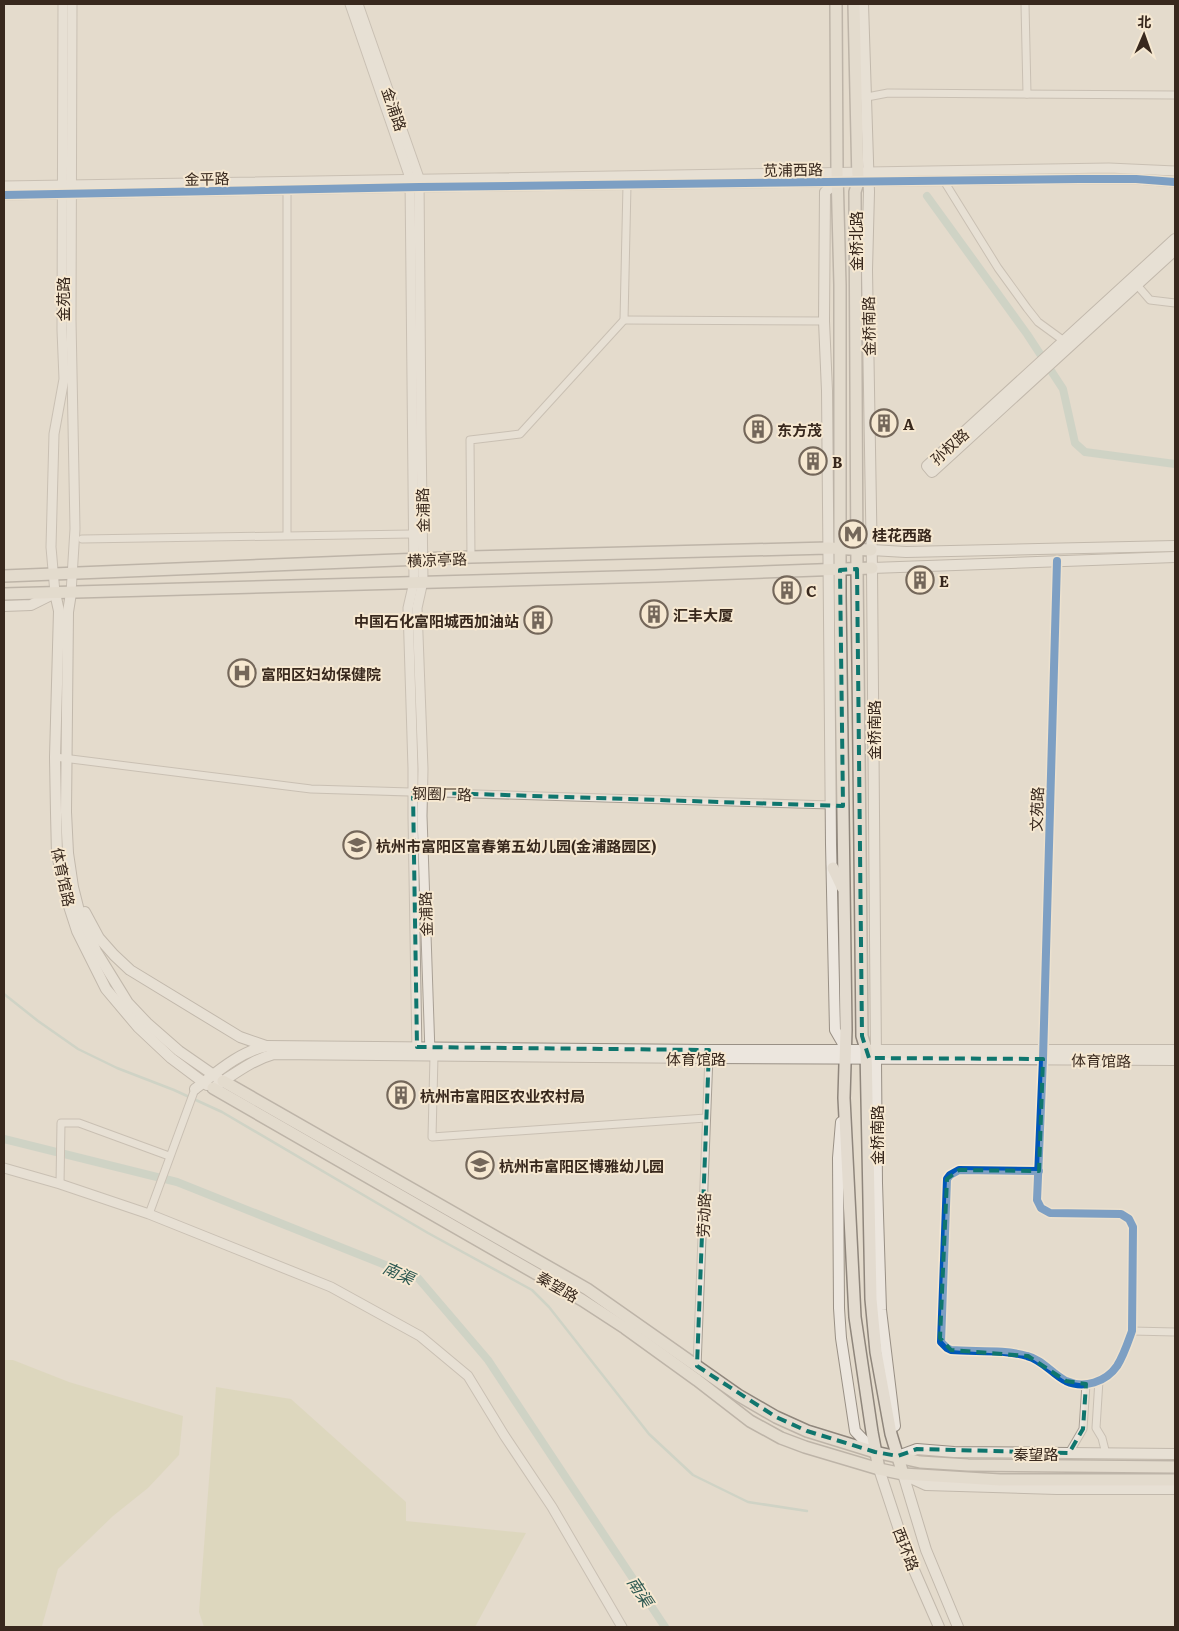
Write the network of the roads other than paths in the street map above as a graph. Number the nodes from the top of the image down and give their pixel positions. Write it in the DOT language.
graph roads {
  1 [pos="63,4"];
  2 [pos="72,4"];
  3 [pos="350,4"];
  4 [pos="358,4"];
  5 [pos="836,4"];
  6 [pos="854,4"];
  7 [pos="863,4"];
  8 [pos="1025,4"];
  9 [pos="1027,94"];
  10 [pos="1175,95"];
  11 [pos="867,97"];
  12 [pos="1175,171"];
  13 [pos="837,177"];
  14 [pos="864,177"];
  15 [pos="944,181"];
  16 [pos="1175,182"];
  17 [pos="414,183"];
  18 [pos="627,184"];
  19 [pos="287,185"];
  20 [pos="4,186"];
  21 [pos="68,190"];
  22 [pos="4,195"];
  23 [pos="1175,239"];
  24 [pos="1175,250"];
  25 [pos="867,270"];
  26 [pos="1136,285"];
  27 [pos="856,291"];
  28 [pos="1175,303"];
  29 [pos="624,320"];
  30 [pos="824,321"];
  31 [pos="1061,347"];
  32 [pos="1039,369"];
  33 [pos="412,534"];
  34 [pos="287,535"];
  35 [pos="82,539"];
  36 [pos="1175,546"];
  37 [pos="834,548"];
  38 [pos="858,549"];
  39 [pos="871,550"];
  40 [pos="471,557"];
  41 [pos="1175,557"];
  42 [pos="418,560"];
  43 [pos="1057,561"];
  44 [pos="872,568"];
  45 [pos="857,569"];
  46 [pos="834,570"];
  47 [pos="52,574"];
  48 [pos="73,574"];
  49 [pos="4,576"];
  50 [pos="418,582"];
  51 [pos="54,593"];
  52 [pos="70,593"];
  53 [pos="4,594"];
  54 [pos="4,606"];
  55 [pos="56,756"];
  56 [pos="66,758"];
  57 [pos="413,792"];
  58 [pos="423,792"];
  59 [pos="831,805"];
  60 [pos="873,826"];
  61 [pos="861,845"];
  62 [pos="833,868"];
  63 [pos="72,887"];
  64 [pos="844,889"];
  65 [pos="270,1050"];
  66 [pos="1175,1050"];
  67 [pos="417,1052"];
  68 [pos="431,1053"];
  69 [pos="709,1054"];
  70 [pos="846,1054"];
  71 [pos="871,1054"];
  72 [pos="1043,1054"];
  73 [pos="1175,1060"];
  74 [pos="218,1078"];
  75 [pos="208,1085"];
  76 [pos="194,1090"];
  77 [pos="844,1098"];
  78 [pos="706,1118"];
  79 [pos="170,1156"];
  80 [pos="4,1168"];
  81 [pos="1039,1171"];
  82 [pos="60,1184"];
  83 [pos="149,1214"];
  84 [pos="1132,1330"];
  85 [pos="1175,1332"];
  86 [pos="697,1366"];
  87 [pos="697,1380"];
  88 [pos="1099,1380"];
  89 [pos="1086,1384"];
  90 [pos="875,1452"];
  91 [pos="1069,1453"];
  92 [pos="1106,1454"];
  93 [pos="1175,1454"];
  94 [pos="898,1456"];
  95 [pos="1175,1467"];
  96 [pos="880,1469"];
  97 [pos="903,1474"];
  98 [pos="1175,1480"];
  99 [pos="1175,1489"];
  100 [pos="622,1627"];
  101 [pos="939,1627"];
  102 [pos="958,1627"];
  1 -- 21 [label="street, 金苑路"];
  2 -- 21 [label="street"];
  3 -- 17 [label="street, 金浦路"];
  4 -- 17 [label="street, 金浦路"];
  5 -- 13 [label="main road, 金桥北路"];
  6 -- 14 [label="main road, 金桥北路"];
  7 -- 11 [label="main road, 金桥南路"];
  8 -- 9 [label="street"];
  9 -- 10 [label="street"];
  9 -- 11 [label="street"];
  11 -- 14 [label="main road, 金桥南路"];
  12 -- 14 [label="street, 苋浦西路"];
  13 -- 14 [label="street, 苋浦西路"];
  13 -- 17 [label="street, 金平路"];
  13 -- 18 [label="street, 苋浦西路"];
  13 -- 30 [label="main road, 金桥北路"];
  13 -- 37 [label="main road, 金桥北路"];
  14 -- 15 [label="street, 苋浦西路"];
  14 -- 25 [label="main road, 金桥南路"];
  14 -- 27 [label="main road, 金桥北路"];
  15 -- 16 [label="street, 苋浦西路"];
  15 -- 31 [label="street"];
  17 -- 18 [label="street, 苋浦西路"];
  17 -- 19 [label="street, 金平路"];
  17 -- 33 [label="street, 金浦路"];
  17 -- 42 [label="street, 金浦路"];
  18 -- 29 [label="street"];
  19 -- 21 [label="street, 金平路"];
  19 -- 34 [label="street"];
  20 -- 21 [label="street, 金平路"];
  21 -- 22 [label="street, 金平路"];
  21 -- 47 [label="street, 金苑路"];
  21 -- 48 [label="street"];
  23 -- 31 [label="main road, 孙权路"];
  24 -- 26 [label="main road, 孙权路"];
  25 -- 27 [label="main road"];
  25 -- 39 [label="main road, 金桥南路"];
  26 -- 28 [label="street"];
  26 -- 31 [label="main road, 孙权路"];
  27 -- 38 [label="main road, 金桥北路"];
  29 -- 30 [label="street"];
  29 -- 40 [label="street"];
  30 -- 37 [label="main road, 金桥北路"];
  31 -- 32 [label="main road, 孙权路"];
  32 -- 32 [label="main road, 孙权路"];
  33 -- 34 [label="street"];
  33 -- 42 [label="street, 金浦路"];
  34 -- 35 [label="street"];
  36 -- 39 [label="main road"];
  37 -- 38 [label="main road, 横凉亭路"];
  37 -- 40 [label="main road, 横凉亭路"];
  37 -- 46 [label="main road, 金桥北路"];
  38 -- 39 [label="main road, 横凉亭路"];
  38 -- 45 [label="main road, 金桥北路"];
  39 -- 44 [label="main road, 金桥南路"];
  40 -- 42 [label="main road, 横凉亭路"];
  41 -- 43 [label="main road"];
  42 -- 48 [label="main road, 横凉亭路"];
  42 -- 50 [label="street, 金浦路"];
  43 -- 44 [label="main road"];
  43 -- 72 [label="street, 文苑路"];
  44 -- 45 [label="main road, 横凉亭路"];
  44 -- 60 [label="main road, 金桥南路"];
  45 -- 46 [label="main road, 横凉亭路"];
  45 -- 61 [label="main road, 金桥南路"];
  46 -- 50 [label="main road, 横凉亭路"];
  46 -- 59 [label="main road, 金桥南路"];
  46 -- 64 [label="main road, 金桥南路"];
  47 -- 48 [label="main road, 横凉亭路"];
  47 -- 49 [label="main road, 横凉亭路"];
  47 -- 51 [label="street, 金苑路"];
  48 -- 52 [label="street"];
  50 -- 52 [label="main road, 横凉亭路"];
  50 -- 57 [label="street, 金浦路"];
  50 -- 58 [label="street, 金浦路"];
  51 -- 52 [label="main road, 横凉亭路"];
  51 -- 53 [label="main road, 横凉亭路"];
  51 -- 54 [label="main road, 横凉亭路"];
  51 -- 55 [label="main road, 体育馆路"];
  52 -- 56 [label="main road, 体育馆路"];
  55 -- 56 [label="street, 钢圈厂路"];
  55 -- 75 [label="main road, 体育馆路"];
  56 -- 57 [label="street, 钢圈厂路"];
  56 -- 63 [label="main road, 体育馆路"];
  57 -- 58 [label="street, 钢圈厂路"];
  57 -- 67 [label="street, 金浦路"];
  58 -- 59 [label="street, 钢圈厂路"];
  58 -- 68 [label="street, 金浦路"];
  59 -- 62 [label="main road, 金桥南路"];
  60 -- 61 [label="main road"];
  60 -- 71 [label="main road, 金桥南路"];
  61 -- 71 [label="main road, 金桥南路"];
  62 -- 64 [label="main road"];
  62 -- 70 [label="main road, 金桥南路"];
  63 -- 65 [label="main road, 体育馆路"];
  63 -- 74 [label="main road, 体育馆路"];
  64 -- 70 [label="main road, 金桥南路"];
  65 -- 67 [label="main road, 体育馆路"];
  65 -- 74 [label="main road, 体育馆路"];
  66 -- 72 [label="main road, 体育馆路"];
  67 -- 68 [label="main road, 体育馆路"];
  68 -- 69 [label="main road, 体育馆路"];
  68 -- 78 [label="street"];
  69 -- 70 [label="main road, 体育馆路"];
  69 -- 78 [label="street, 劳动路"];
  70 -- 71 [label="main road, 体育馆路"];
  70 -- 77 [label="main road, 金桥南路"];
  71 -- 72 [label="main road, 体育馆路"];
  71 -- 94 [label="main road, 金桥南路"];
  72 -- 73 [label="main road, 体育馆路"];
  72 -- 81 [label="street, 文苑路"];
  74 -- 75 [label="main road, 体育馆路"];
  74 -- 86 [label="main road, 秦望路"];
  75 -- 76 [label="main road, 体育馆路"];
  75 -- 87 [label="main road, 秦望路"];
  76 -- 79 [label="street"];
  77 -- 90 [label="main road, 金桥南路"];
  77 -- 90 [label="main road, 金桥南路"];
  78 -- 86 [label="street, 劳动路"];
  79 -- 82 [label="street"];
  79 -- 83 [label="street"];
  80 -- 82 [label="street"];
  81 -- 84 [label="street, 文苑路"];
  81 -- 89 [label="street"];
  82 -- 83 [label="street"];
  83 -- 100 [label="street"];
  84 -- 85 [label="street"];
  84 -- 88 [label="street"];
  86 -- 87 [label="street, 劳动路"];
  86 -- 90 [label="main road, 秦望路"];
  87 -- 96 [label="main road, 秦望路"];
  88 -- 89 [label="street"];
  88 -- 92 [label="street"];
  89 -- 91 [label="street"];
  90 -- 94 [label="main road, 秦望路"];
  90 -- 96 [label="main road, 金桥南路"];
  91 -- 92 [label="main road, 秦望路"];
  91 -- 94 [label="main road, 秦望路"];
  92 -- 93 [label="main road, 秦望路"];
  94 -- 95 [label="main road, 秦望路"];
  94 -- 97 [label="main road, 金桥南路"];
  96 -- 97 [label="main road, 秦望路"];
  96 -- 101 [label="main road, 西环路"];
  97 -- 98 [label="main road, 秦望路"];
  97 -- 99 [label="main road, 秦望路"];
  97 -- 102 [label="main road, 西环路"];
}
